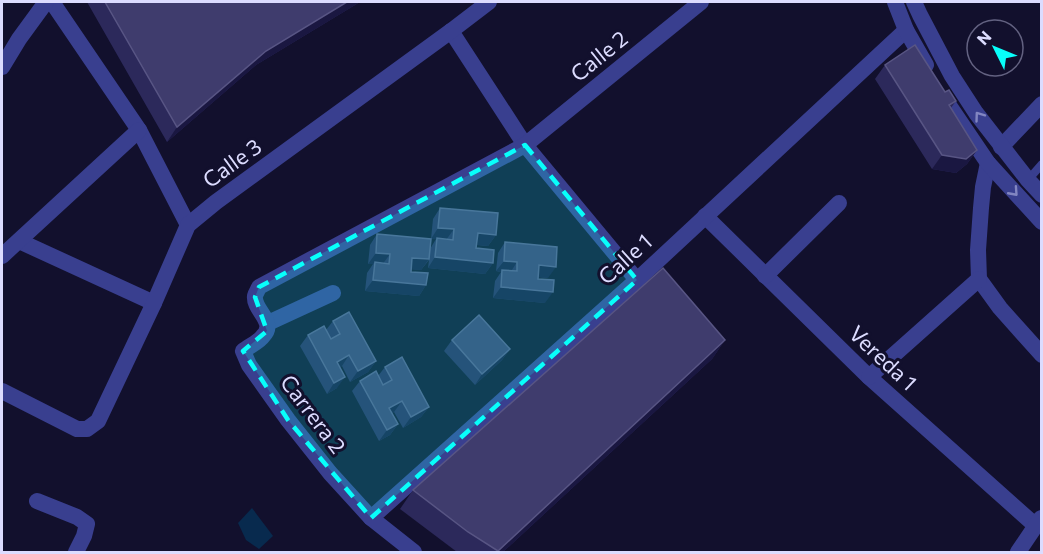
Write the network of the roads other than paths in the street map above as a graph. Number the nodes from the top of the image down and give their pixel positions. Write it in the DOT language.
graph roads {
  1 [pos="46,2"];
  2 [pos="52,2"];
  3 [pos="489,2"];
  4 [pos="701,2"];
  5 [pos="895,2"];
  6 [pos="914,2"];
  7 [pos="906,30"];
  8 [pos="451,31"];
  9 [pos="2,67"];
  10 [pos="1041,104"];
  11 [pos="139,130"];
  12 [pos="525,145"];
  13 [pos="1001,147"];
  14 [pos="988,163"];
  15 [pos="1041,164"];
  16 [pos="1028,180"];
  17 [pos="1041,195"];
  18 [pos="839,203"];
  19 [pos="705,216"];
  20 [pos="1041,222"];
  21 [pos="188,225"];
  22 [pos="19,241"];
  23 [pos="2,256"];
  24 [pos="765,276"];
  25 [pos="979,279"];
  26 [pos="637,280"];
  27 [pos="333,293"];
  28 [pos="154,303"];
  29 [pos="268,323"];
  30 [pos="1041,355"];
  31 [pos="869,378"];
  32 [pos="2,391"];
  33 [pos="37,501"];
  34 [pos="371,518"];
  35 [pos="1039,521"];
  36 [pos="76,552"];
  37 [pos="414,552"];
  38 [pos="1018,552"];
  1 -- 9 [label="street"];
  2 -- 11 [label="street"];
  3 -- 8 [label="street, Calle 3"];
  4 -- 12 [label="street, Calle 2"];
  5 -- 7 [label="street"];
  13 -- 6 [label="street, one-way"];
  7 -- 14 [label="street"];
  7 -- 19 [label="street, Calle 1"];
  8 -- 12 [label="street"];
  8 -- 21 [label="street, Calle 3"];
  10 -- 13 [label="street"];
  11 -- 21 [label="street"];
  11 -- 22 [label="street"];
  12 -- 26 [label="street"];
  12 -- 29 [label="street, Calle 2"];
  13 -- 16 [label="street"];
  14 -- 20 [label="street, one-way"];
  14 -- 25 [label="street"];
  15 -- 16 [label="lane"];
  16 -- 17 [label="street"];
  18 -- 24 [label="street"];
  19 -- 24 [label="street, Vereda 1"];
  19 -- 26 [label="street, Calle 1"];
  21 -- 28 [label="street, Calle 3"];
  22 -- 23 [label="street"];
  22 -- 28 [label="street"];
  24 -- 31 [label="street, Vereda 1"];
  25 -- 30 [label="street"];
  25 -- 31 [label="street"];
  26 -- 34 [label="street, Calle 1"];
  27 -- 29 [label="street"];
  28 -- 32 [label="street, Calle 3"];
  29 -- 34 [label="street, Carrera 2"];
  31 -- 35 [label="street, Vereda 1"];
  33 -- 36 [label="street"];
  34 -- 37 [label="street, Carrera 2"];
  35 -- 38 [label="street"];
}
